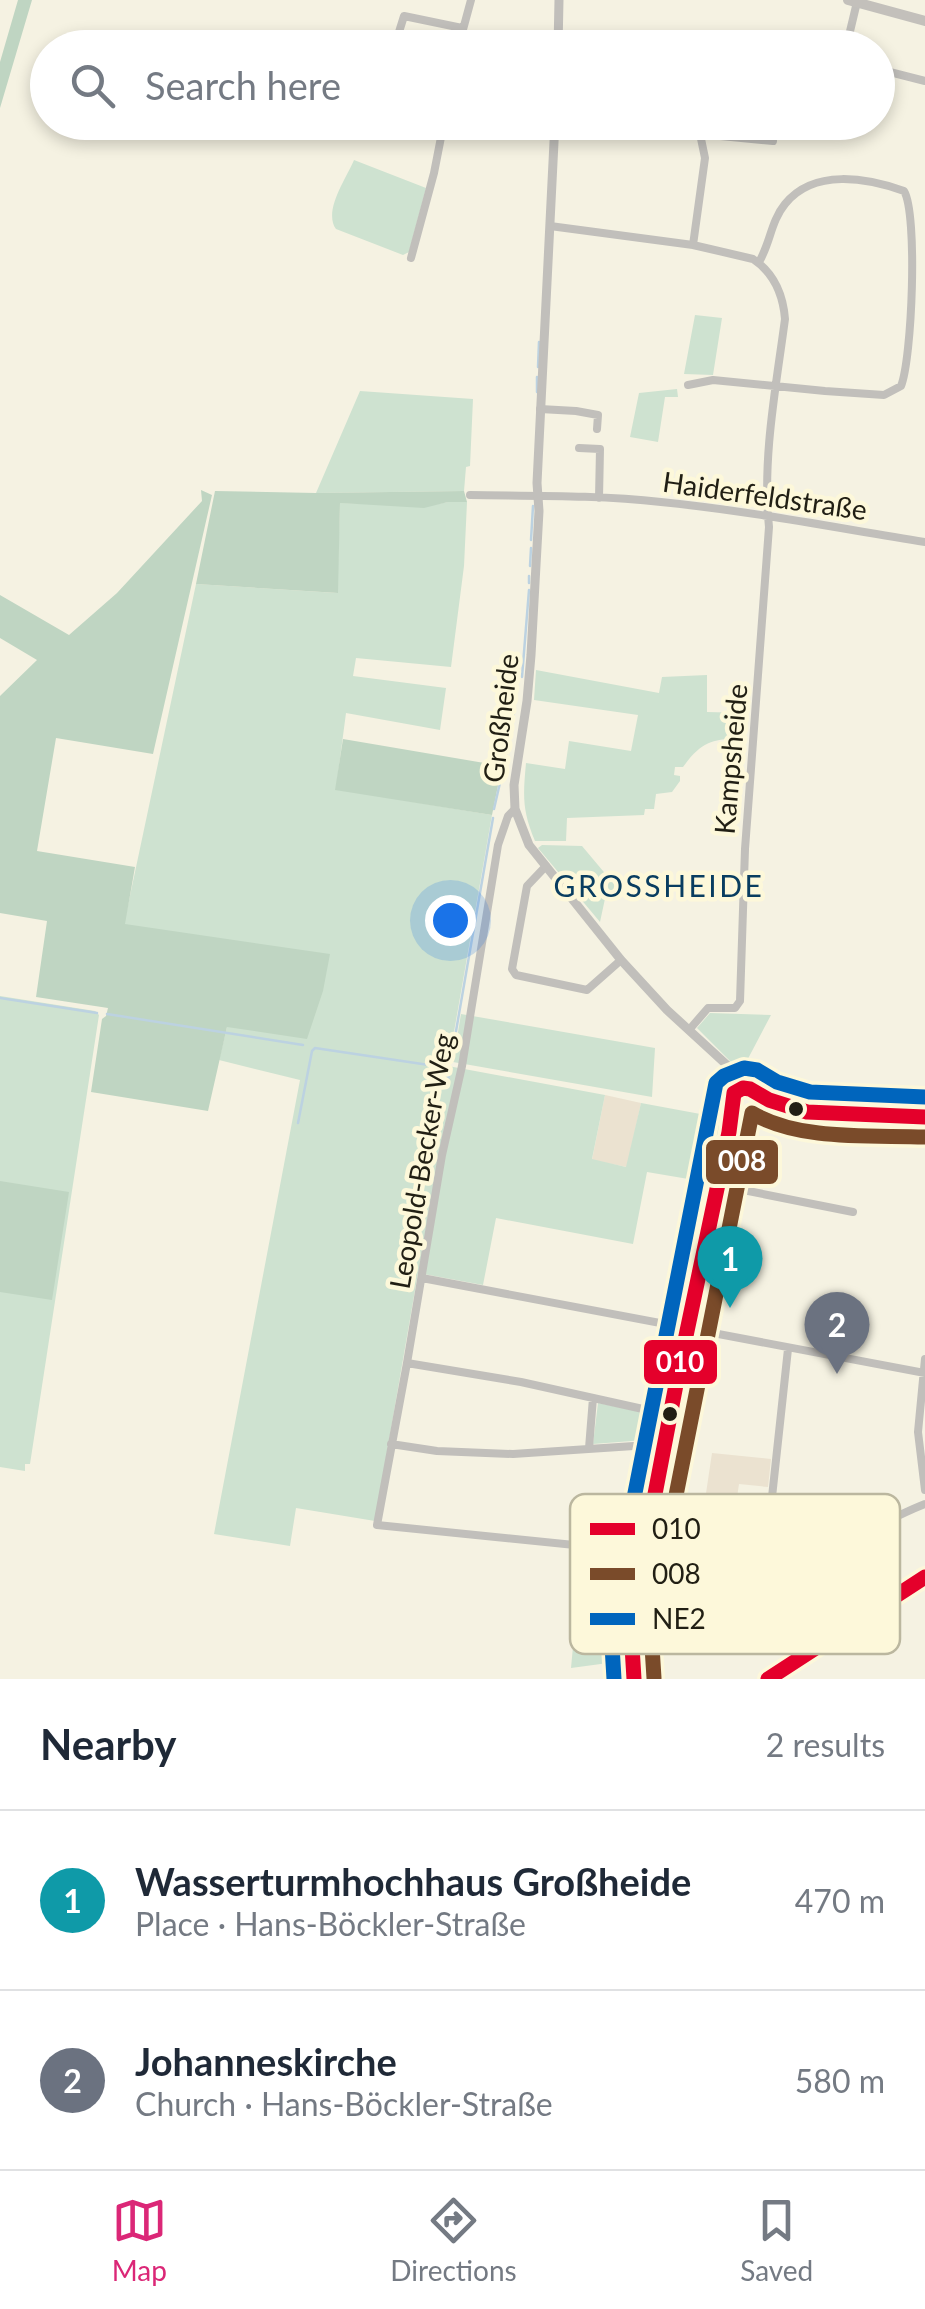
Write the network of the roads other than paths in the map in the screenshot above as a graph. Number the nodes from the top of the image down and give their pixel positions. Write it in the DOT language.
graph roads {
  1 [pos="472,0"];
  2 [pos="559,0"];
  3 [pos="853,1"];
  4 [pos="925,20"];
  5 [pos="462,28"];
  6 [pos="400,30"];
  7 [pos="558,30"];
  8 [pos="849,30"];
  9 [pos="895,73"];
  10 [pos="925,81"];
  11 [pos="440,140"];
  12 [pos="555,140"];
  13 [pos="702,140"];
  14 [pos="763,140"];
  15 [pos="773,141"];
  16 [pos="550,226"];
  17 [pos="692,244"];
  18 [pos="411,258"];
  19 [pos="759,262"];
  20 [pos="688,385"];
  21 [pos="777,386"];
  22 [pos="540,409"];
  23 [pos="597,429"];
  24 [pos="579,448"];
  25 [pos="470,495"];
  26 [pos="538,496"];
  27 [pos="598,498"];
  28 [pos="768,516"];
  29 [pos="925,542"];
  30 [pos="515,809"];
  31 [pos="546,866"];
  32 [pos="621,960"];
  33 [pos="689,1030"];
  34 [pos="732,1071"];
  35 [pos="738,1090"];
  36 [pos="754,1091"];
  37 [pos="732,1108"];
  38 [pos="808,1112"];
  39 [pos="752,1114"];
  40 [pos="925,1117"];
  41 [pos="729,1132"];
  42 [pos="718,1185"];
  43 [pos="853,1212"];
  44 [pos="422,1278"];
  45 [pos="688,1329"];
  46 [pos="788,1348"];
  47 [pos="925,1359"];
  48 [pos="408,1363"];
  49 [pos="924,1373"];
  50 [pos="593,1398"];
  51 [pos="670,1416"];
  52 [pos="391,1444"];
  53 [pos="664,1444"];
  54 [pos="589,1448"];
  55 [pos="925,1490"];
  56 [pos="654,1494"];
  57 [pos="772,1494"];
  58 [pos="925,1504"];
  59 [pos="900,1515"];
  60 [pos="570,1545"];
  61 [pos="925,1576"];
  62 [pos="900,1592"];
  63 [pos="632,1654"];
  64 [pos="806,1654"];
  65 [pos="634,1679"];
  66 [pos="768,1679"];
  1 -- 5 [label="street"];
  2 -- 7 [label="street"];
  3 -- 4 [label="main road"];
  3 -- 8 [label="street"];
  5 -- 6 [label="street"];
  9 -- 10 [label="street"];
  11 -- 18 [label="street"];
  12 -- 16 [label="street, Großheide"];
  13 -- 17 [label="street"];
  14 -- 15 [label="street"];
  16 -- 17 [label="street"];
  16 -- 22 [label="street, Großheide"];
  17 -- 19 [label="street"];
  19 -- 21 [label="street"];
  19 -- 21 [label="street"];
  20 -- 21 [label="street"];
  21 -- 28 [label="street"];
  22 -- 23 [label="street"];
  22 -- 26 [label="street, Großheide"];
  24 -- 27 [label="street"];
  25 -- 26 [label="street, Haiderfeldstraße"];
  26 -- 27 [label="street, Haiderfeldstraße"];
  26 -- 30 [label="street, Großheide"];
  27 -- 28 [label="street, Haiderfeldstraße"];
  28 -- 29 [label="street, Haiderfeldstraße"];
  28 -- 33 [label="street, Kampsheide"];
  30 -- 31 [label="street, Großheide"];
  30 -- 44 [label="street, Leopold-Becker-Weg"];
  31 -- 32 [label="street, Großheide"];
  31 -- 32 [label="street"];
  32 -- 33 [label="street, Großheide"];
  33 -- 34 [label="street, Großheide"];
  34 -- 35 [label="street, Großheide"];
  34 -- 36 [label="street, Großheide"];
  35 -- 36 [label="street"];
  35 -- 37 [label="street"];
  36 -- 38 [label="street"];
  36 -- 39 [label="street"];
  37 -- 39 [label="street"];
  37 -- 41 [label="street"];
  38 -- 39 [label="street"];
  38 -- 40 [label="street"];
  39 -- 41 [label="street"];
  41 -- 42 [label="street"];
  42 -- 43 [label="street"];
  42 -- 45 [label="street"];
  44 -- 45 [label="street"];
  44 -- 48 [label="street, Leopold-Becker-Weg"];
  45 -- 46 [label="street"];
  45 -- 51 [label="street"];
  46 -- 49 [label="street"];
  46 -- 57 [label="street"];
  47 -- 49 [label="street"];
  48 -- 50 [label="street"];
  48 -- 52 [label="street, Leopold-Becker-Weg"];
  49 -- 55 [label="street"];
  50 -- 51 [label="street"];
  50 -- 54 [label="street"];
  51 -- 53 [label="street"];
  52 -- 54 [label="street"];
  52 -- 60 [label="street, Leopold-Becker-Weg"];
  53 -- 54 [label="street"];
  53 -- 56 [label="street"];
  58 -- 59 [label="street"];
  61 -- 62 [label="street"];
  63 -- 65 [label="street"];
  64 -- 66 [label="street"];
}
